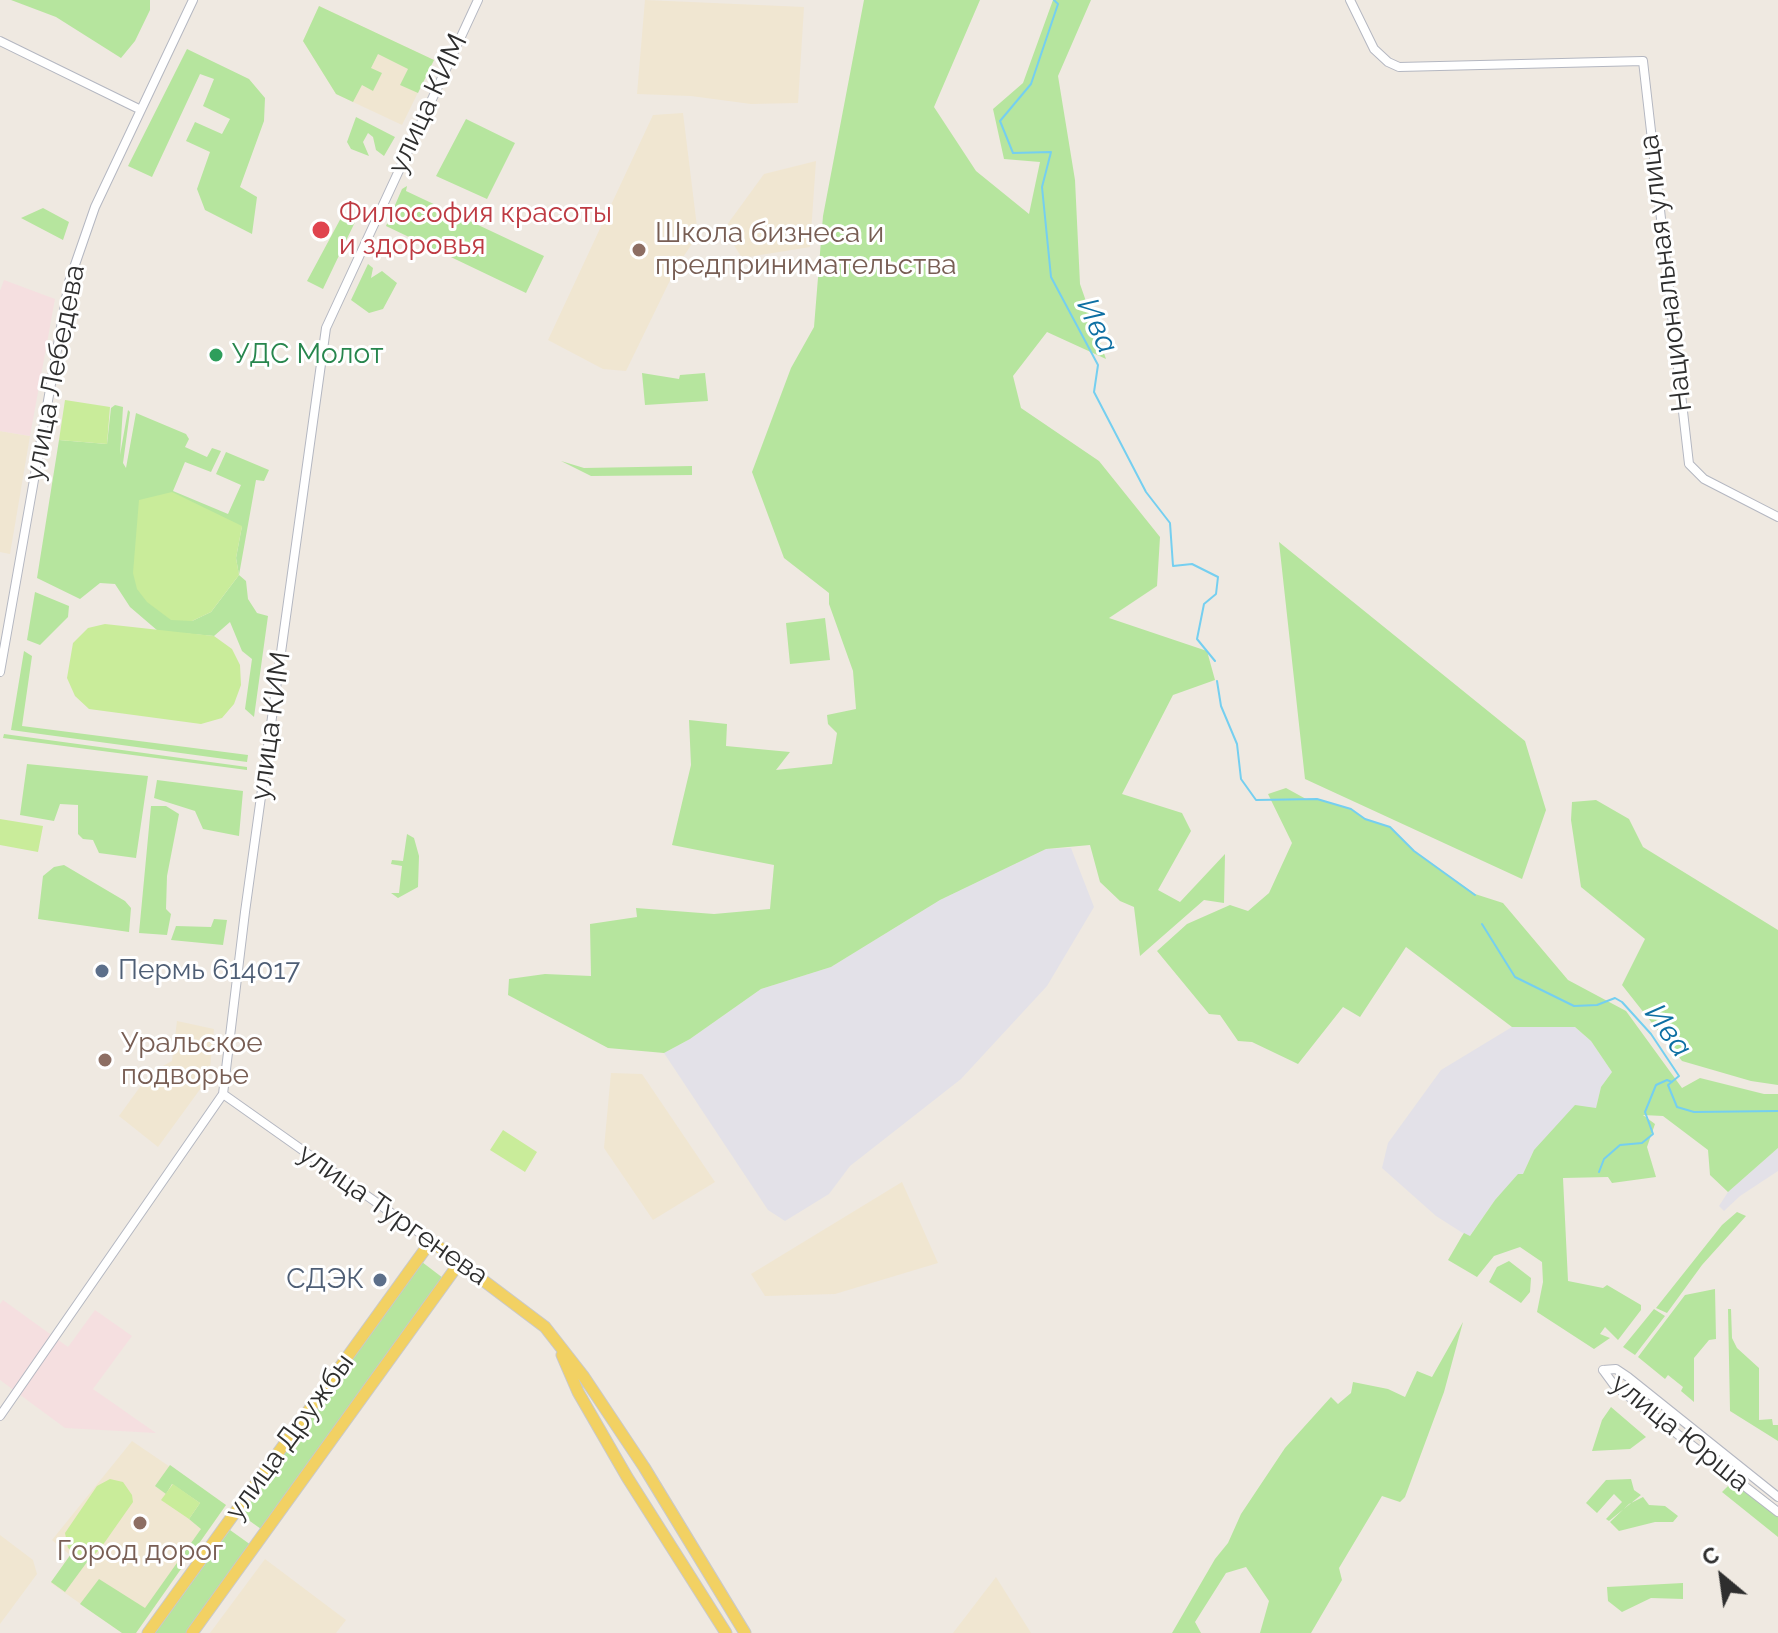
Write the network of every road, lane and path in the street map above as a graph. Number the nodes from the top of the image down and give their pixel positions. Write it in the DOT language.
graph roads {
  1 [pos="193,0"];
  2 [pos="478,0"];
  3 [pos="1350,0"];
  4 [pos="0,41"];
  5 [pos="141,110"];
  6 [pos="1778,517"];
  7 [pos="0,672"];
  8 [pos="223,1094"];
  9 [pos="431,1241"];
  10 [pos="460,1262"];
  11 [pos="579,1380"];
  12 [pos="0,1416"];
  13 [pos="1778,1497"];
  14 [pos="671,1510"];
  15 [pos="1778,1512"];
  16 [pos="655,1520"];
  17 [pos="720,1594"];
  18 [pos="707,1602"];
  19 [pos="148,1633"];
  20 [pos="192,1633"];
  21 [pos="726,1633"];
  22 [pos="745,1633"];
  1 -- 5 [label="street, улица Лебедева"];
  2 -- 8 [label="street, улица КИМ"];
  3 -- 6 [label="street, Национальная улица"];
  4 -- 5 [label="street"];
  5 -- 7 [label="street, улица Лебедева"];
  8 -- 9 [label="street, улица Тургенева"];
  8 -- 12 [label="street, улица КИМ"];
  9 -- 10 [label="main road, улица Тургенева"];
  9 -- 19 [label="main road, улица Дружбы"];
  10 -- 11 [label="main road, улица Тургенева"];
  10 -- 20 [label="main road, улица Дружбы"];
  11 -- 14 [label="main road, улица Тургенева"];
  11 -- 16 [label="main road, улица Тургенева"];
  13 -- 15 [label="street, улица Юрша"];
  14 -- 16 [label="main road"];
  14 -- 17 [label="main road, улица Тургенева"];
  16 -- 18 [label="main road, улица Тургенева"];
  17 -- 18 [label="main road"];
  17 -- 22 [label="main road, улица Тургенева"];
  18 -- 21 [label="main road, улица Тургенева"];
}
